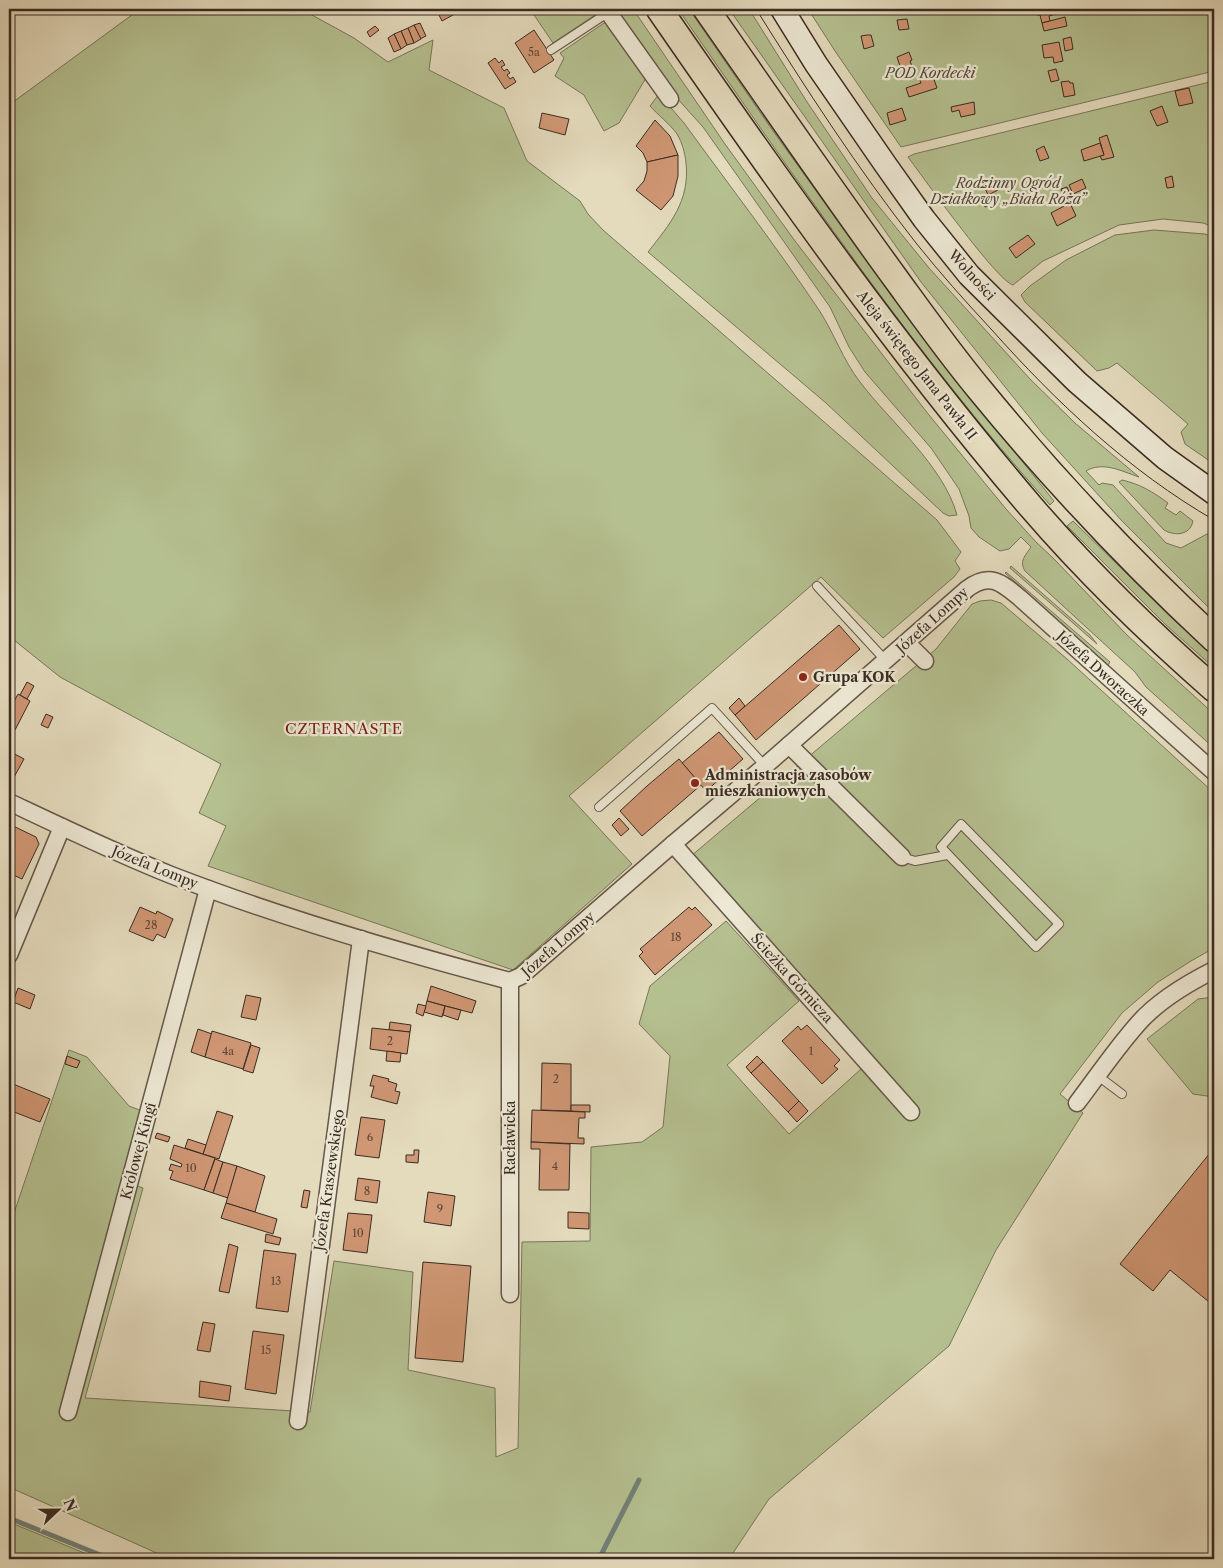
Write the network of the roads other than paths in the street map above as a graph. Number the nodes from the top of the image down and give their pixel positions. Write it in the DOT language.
graph roads {
  1 [pos="659,9"];
  2 [pos="706,9"];
  3 [pos="782,9"];
  4 [pos="608,10"];
  5 [pos="551,50"];
  6 [pos="670,99"];
  7 [pos="1214,493"];
  8 [pos="987,580"];
  9 [pos="817,586"];
  10 [pos="1214,639"];
  11 [pos="907,643"];
  12 [pos="886,661"];
  13 [pos="925,661"];
  14 [pos="1214,689"];
  15 [pos="789,745"];
  16 [pos="765,766"];
  17 [pos="1214,772"];
  18 [pos="9,802"];
  19 [pos="599,807"];
  20 [pos="62,827"];
  21 [pos="672,844"];
  22 [pos="947,855"];
  23 [pos="902,857"];
  24 [pos="208,889"];
  25 [pos="361,939"];
  26 [pos="9,955"];
  27 [pos="1214,970"];
  28 [pos="510,981"];
  29 [pos="1098,1076"];
  30 [pos="1122,1094"];
  31 [pos="1078,1104"];
  32 [pos="911,1112"];
  33 [pos="510,1294"];
  34 [pos="68,1412"];
  35 [pos="298,1420"];
  1 -- 14 [label="main road, Aleja świętego Jana Pawła II"];
  2 -- 10 [label="main road"];
  3 -- 7 [label="street, Wolności"];
  4 -- 5 [label="lane"];
  4 -- 6 [label="street"];
  8 -- 11 [label="street, Józefa Lompy"];
  8 -- 17 [label="street, Józefa Dworaczka"];
  9 -- 12 [label="lane"];
  11 -- 12 [label="street, Józefa Lompy"];
  11 -- 13 [label="street"];
  12 -- 15 [label="street, Józefa Lompy"];
  15 -- 16 [label="street, Józefa Lompy"];
  15 -- 23 [label="street"];
  16 -- 19 [label="lane"];
  16 -- 21 [label="street, Józefa Lompy"];
  18 -- 20 [label="street, Józefa Lompy"];
  20 -- 24 [label="street, Józefa Lompy"];
  20 -- 26 [label="street"];
  21 -- 28 [label="street, Józefa Lompy"];
  21 -- 32 [label="street, Ścieżka Górnicza"];
  22 -- 22 [label="lane"];
  22 -- 23 [label="lane"];
  24 -- 25 [label="street, Józefa Lompy"];
  24 -- 34 [label="street, Królowej Kingi"];
  25 -- 28 [label="street, Józefa Lompy"];
  25 -- 35 [label="street, Józefa Kraszewskiego"];
  27 -- 29 [label="street"];
  28 -- 33 [label="street, Racławicka"];
  29 -- 30 [label="lane"];
  29 -- 31 [label="street"];
}
